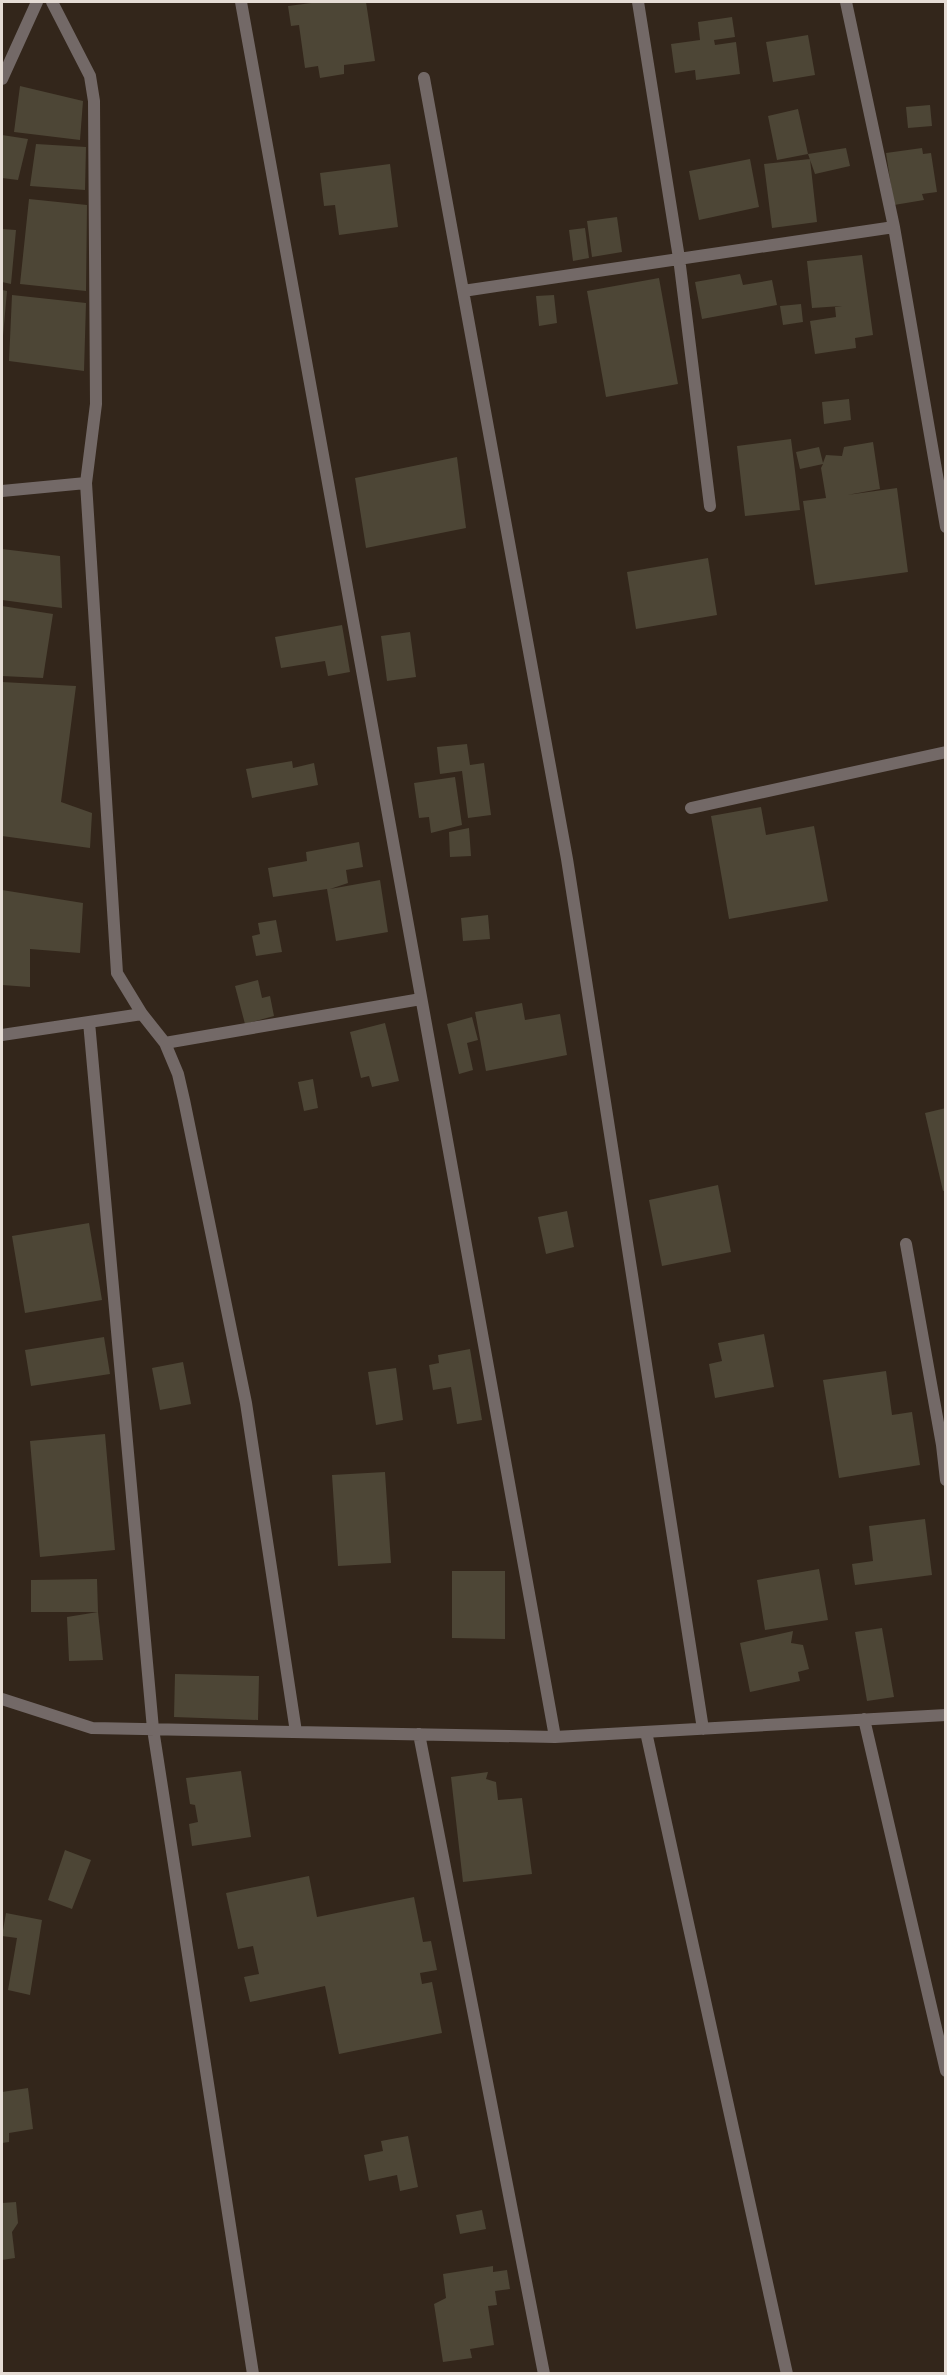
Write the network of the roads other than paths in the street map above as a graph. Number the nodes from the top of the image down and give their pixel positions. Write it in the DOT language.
graph roads {
  1 [pos="37,2"];
  2 [pos="52,2"];
  3 [pos="241,2"];
  4 [pos="638,2"];
  5 [pos="846,2"];
  6 [pos="424,78"];
  7 [pos="2,79"];
  8 [pos="894,227"];
  9 [pos="679,258"];
  10 [pos="463,291"];
  11 [pos="86,483"];
  12 [pos="2,491"];
  13 [pos="710,506"];
  14 [pos="945,527"];
  15 [pos="945,752"];
  16 [pos="691,808"];
  17 [pos="421,999"];
  18 [pos="142,1014"];
  19 [pos="89,1022"];
  20 [pos="2,1035"];
  21 [pos="165,1043"];
  22 [pos="906,1244"];
  23 [pos="945,1480"];
  24 [pos="2,1699"];
  25 [pos="945,1715"];
  26 [pos="864,1719"];
  27 [pos="703,1729"];
  28 [pos="153,1730"];
  29 [pos="296,1732"];
  30 [pos="646,1732"];
  31 [pos="419,1734"];
  32 [pos="555,1737"];
  33 [pos="945,2071"];
  34 [pos="253,2373"];
  35 [pos="544,2373"];
  36 [pos="787,2373"];
  1 -- 7 [label="street"];
  2 -- 11 [label="street"];
  3 -- 17 [label="street"];
  4 -- 9 [label="street"];
  5 -- 8 [label="street"];
  6 -- 10 [label="street"];
  8 -- 9 [label="street"];
  8 -- 14 [label="street"];
  9 -- 10 [label="street"];
  9 -- 13 [label="street"];
  10 -- 27 [label="street"];
  11 -- 12 [label="street"];
  11 -- 18 [label="street"];
  15 -- 16 [label="street"];
  17 -- 21 [label="street"];
  17 -- 32 [label="street"];
  18 -- 19 [label="street"];
  18 -- 21 [label="street"];
  19 -- 20 [label="street"];
  19 -- 28 [label="street"];
  21 -- 29 [label="street"];
  22 -- 23 [label="street"];
  24 -- 28 [label="street"];
  25 -- 26 [label="street"];
  26 -- 27 [label="street"];
  26 -- 33 [label="street"];
  27 -- 30 [label="street"];
  28 -- 29 [label="street"];
  28 -- 34 [label="street"];
  29 -- 31 [label="street"];
  30 -- 32 [label="street"];
  30 -- 36 [label="street"];
  31 -- 32 [label="street"];
  31 -- 35 [label="street"];
}
